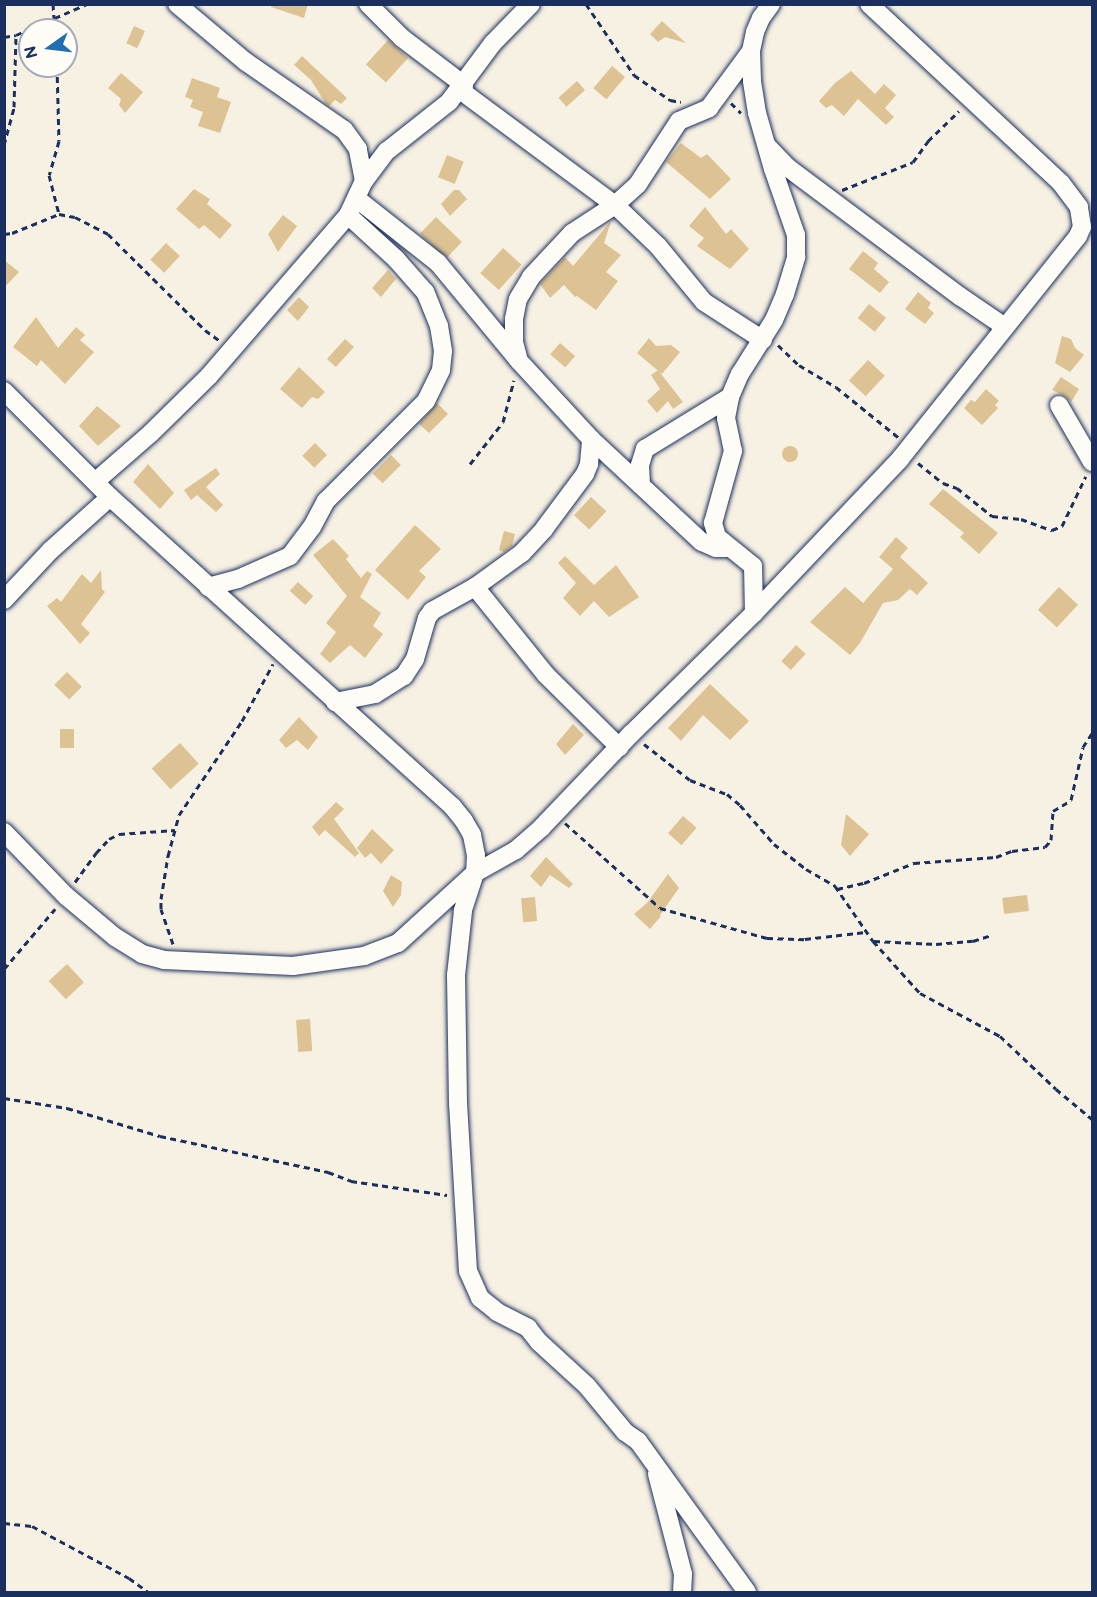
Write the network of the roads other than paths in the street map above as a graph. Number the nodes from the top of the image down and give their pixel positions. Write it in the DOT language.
graph roads {
  1 [pos="177,4"];
  2 [pos="368,4"];
  3 [pos="531,4"];
  4 [pos="771,4"];
  5 [pos="869,4"];
  6 [pos="757,12"];
  7 [pos="751,51"];
  8 [pos="462,88"];
  9 [pos="766,145"];
  10 [pos="364,181"];
  11 [pos="357,199"];
  12 [pos="615,205"];
  13 [pos="348,216"];
  14 [pos="1005,327"];
  15 [pos="765,336"];
  16 [pos="519,361"];
  17 [pos="4,391"];
  18 [pos="730,397"];
  19 [pos="1059,405"];
  20 [pos="591,439"];
  21 [pos="1090,468"];
  22 [pos="96,481"];
  23 [pos="641,485"];
  24 [pos="110,496"];
  25 [pos="731,548"];
  26 [pos="208,587"];
  27 [pos="475,587"];
  28 [pos="4,600"];
  29 [pos="754,613"];
  30 [pos="335,702"];
  31 [pos="625,740"];
  32 [pos="4,832"];
  33 [pos="475,873"];
  34 [pos="654,1463"];
  35 [pos="682,1593"];
  36 [pos="747,1593"];
  1 -- 10 [label="street"];
  2 -- 8 [label="street"];
  3 -- 8 [label="street"];
  4 -- 6 [label="street"];
  5 -- 14 [label="street"];
  6 -- 7 [label="street"];
  7 -- 9 [label="street"];
  7 -- 12 [label="street"];
  8 -- 10 [label="street"];
  8 -- 12 [label="street"];
  9 -- 14 [label="street"];
  9 -- 15 [label="street"];
  10 -- 11 [label="street"];
  11 -- 13 [label="street"];
  11 -- 16 [label="street"];
  12 -- 15 [label="street"];
  12 -- 16 [label="street"];
  13 -- 22 [label="street"];
  13 -- 26 [label="street"];
  14 -- 29 [label="street"];
  15 -- 18 [label="street"];
  16 -- 20 [label="street"];
  17 -- 22 [label="street"];
  18 -- 23 [label="street"];
  18 -- 25 [label="street"];
  19 -- 21 [label="street"];
  20 -- 23 [label="street"];
  20 -- 27 [label="street"];
  22 -- 24 [label="street"];
  23 -- 25 [label="street"];
  24 -- 26 [label="street"];
  24 -- 28 [label="street"];
  25 -- 29 [label="street"];
  26 -- 30 [label="street"];
  27 -- 30 [label="street"];
  27 -- 31 [label="street"];
  29 -- 31 [label="street"];
  30 -- 33 [label="street"];
  31 -- 33 [label="street"];
  32 -- 33 [label="street"];
  33 -- 34 [label="street"];
  34 -- 35 [label="street"];
  34 -- 36 [label="street"];
}
